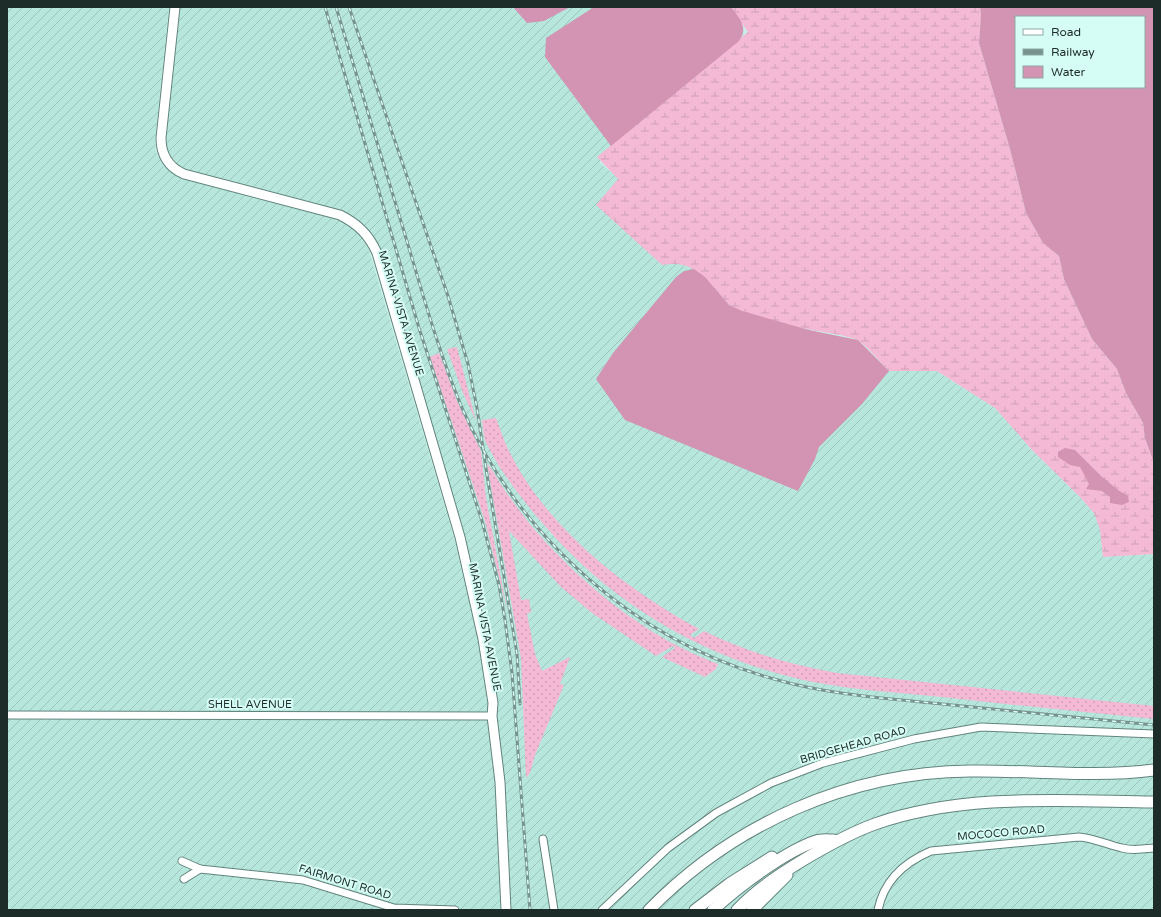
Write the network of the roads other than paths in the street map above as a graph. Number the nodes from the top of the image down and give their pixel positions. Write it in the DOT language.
graph roads {
  1 [pos="169,7"];
  2 [pos="175,7"];
  3 [pos="7,715"];
  4 [pos="492,716"];
  5 [pos="1154,734"];
  6 [pos="1154,770"];
  7 [pos="1154,802"];
  8 [pos="543,838"];
  9 [pos="839,839"];
  10 [pos="804,847"];
  11 [pos="1154,848"];
  12 [pos="182,861"];
  13 [pos="798,863"];
  14 [pos="200,869"];
  15 [pos="184,879"];
  16 [pos="455,910"];
  17 [pos="506,910"];
  18 [pos="554,910"];
  19 [pos="602,910"];
  20 [pos="649,910"];
  21 [pos="695,910"];
  22 [pos="713,910"];
  23 [pos="737,910"];
  24 [pos="752,910"];
  25 [pos="878,910"];
  1 -- 4 [label="main road, MARINA VISTA AVENUE"];
  2 -- 4 [label="main road, MARINA VISTA AVENUE"];
  3 -- 4 [label="street, SHELL AVENUE"];
  4 -- 17 [label="main road, MARINA VISTA AVENUE"];
  5 -- 19 [label="street, BRIDGEHEAD ROAD"];
  6 -- 20 [label="highway"];
  7 -- 9 [label="highway"];
  8 -- 18 [label="street"];
  9 -- 10 [label="highway"];
  9 -- 13 [label="highway"];
  10 -- 21 [label="highway"];
  10 -- 22 [label="highway"];
  11 -- 25 [label="street, MOCOCO ROAD"];
  12 -- 14 [label="street, FAIRMONT ROAD"];
  13 -- 23 [label="highway"];
  13 -- 24 [label="highway"];
  14 -- 15 [label="street"];
  14 -- 16 [label="street, FAIRMONT ROAD"];
}
